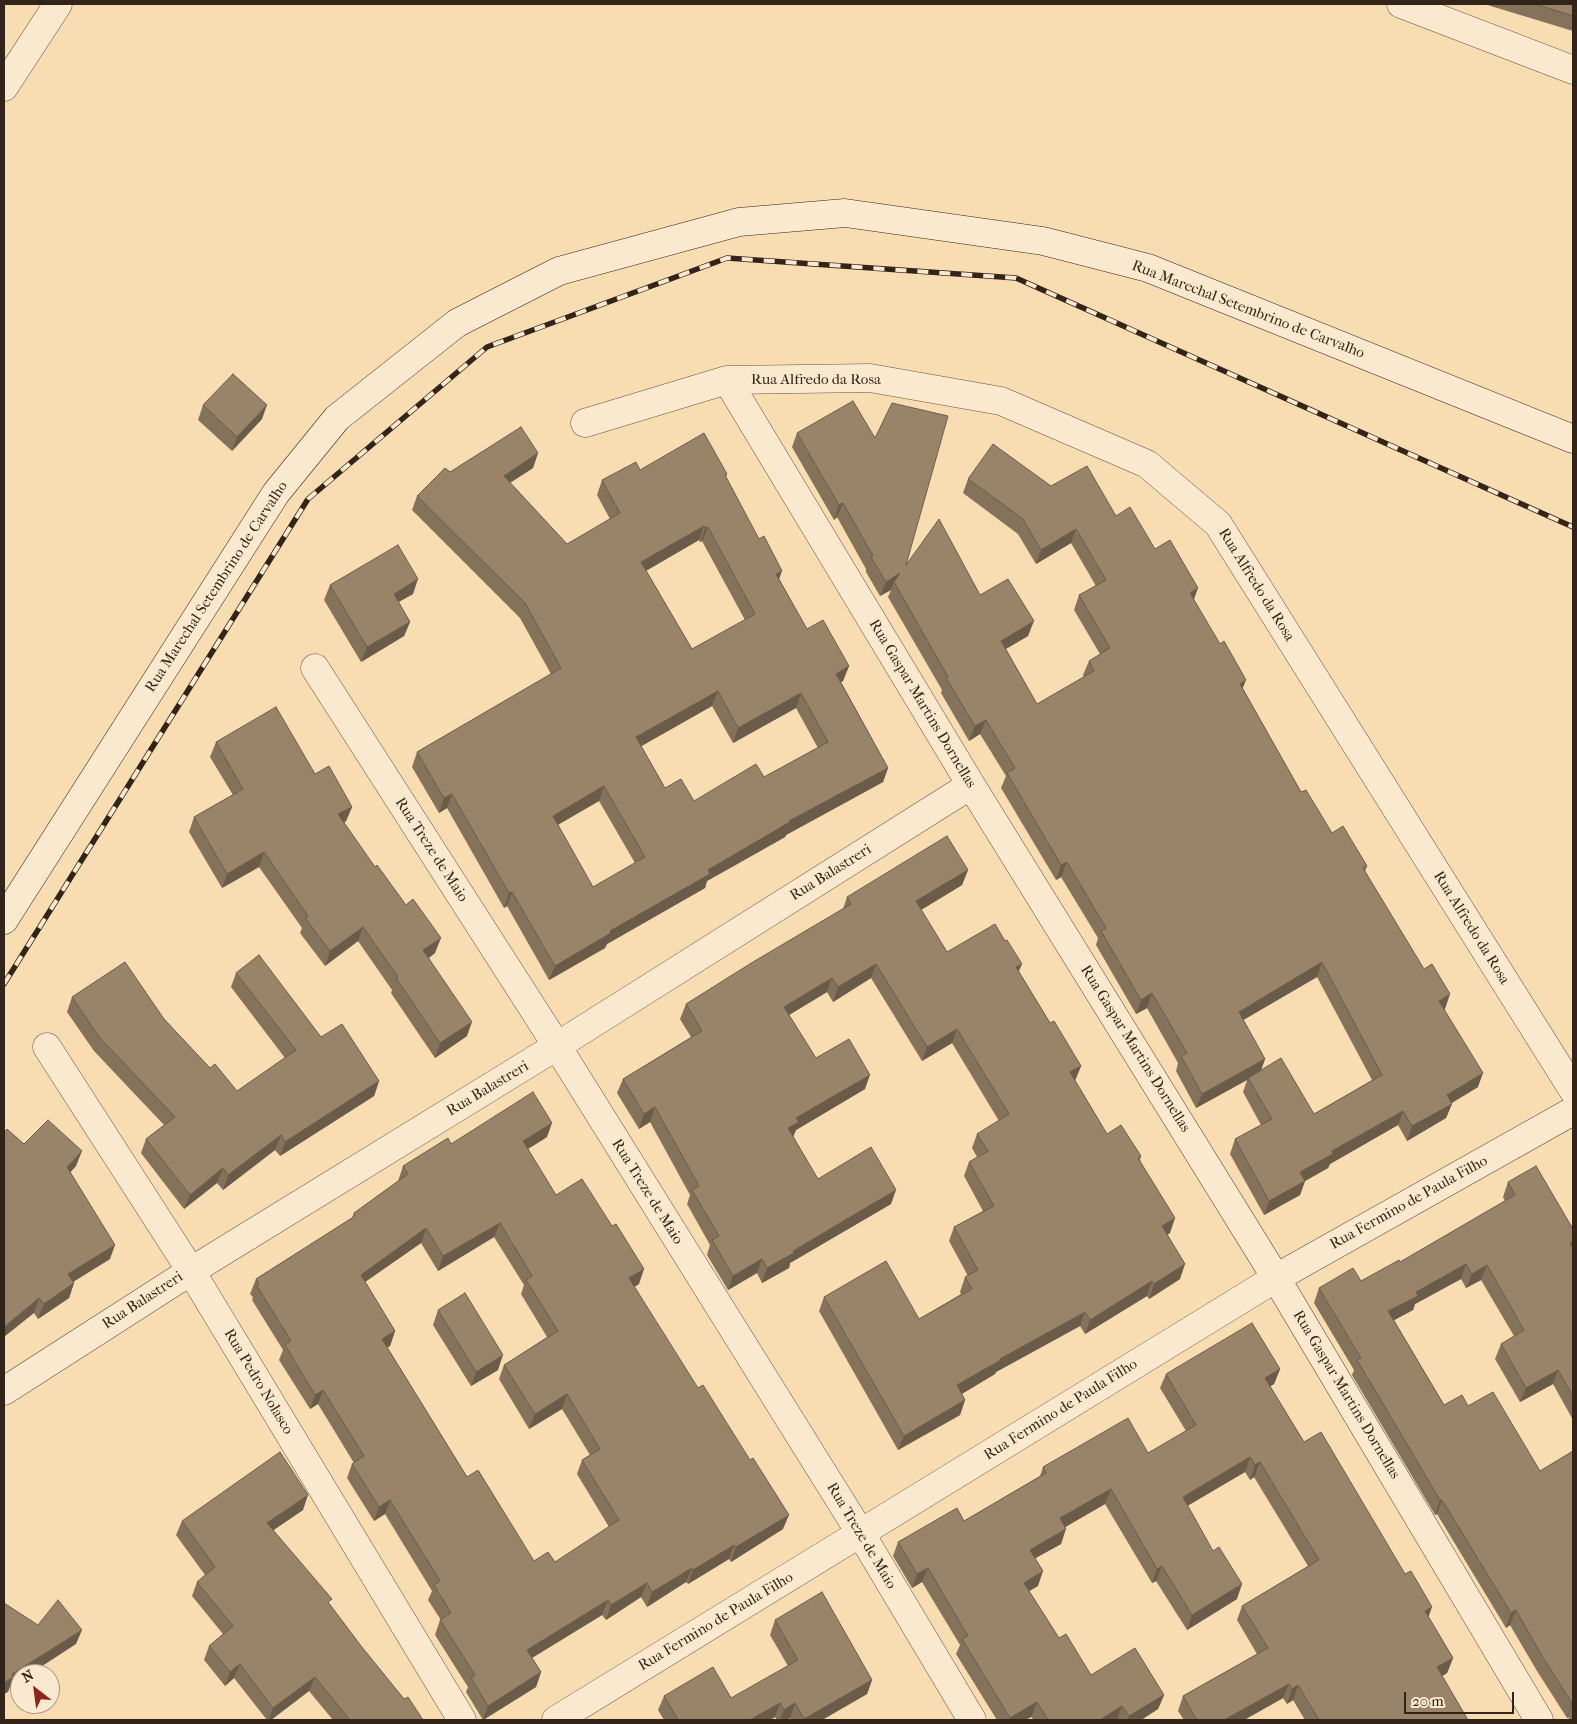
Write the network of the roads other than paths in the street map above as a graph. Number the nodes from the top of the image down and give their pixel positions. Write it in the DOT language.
graph roads {
  1 [pos="58,4"];
  2 [pos="1409,5"];
  3 [pos="1573,70"];
  4 [pos="4,87"];
  5 [pos="727,380"];
  6 [pos="585,423"];
  7 [pos="1573,439"];
  8 [pos="315,668"];
  9 [pos="971,785"];
  10 [pos="7,907"];
  11 [pos="557,1046"];
  12 [pos="47,1047"];
  13 [pos="1573,1090"];
  14 [pos="1573,1111"];
  15 [pos="191,1270"];
  16 [pos="1276,1278"];
  17 [pos="4,1391"];
  18 [pos="861,1534"];
  19 [pos="462,1720"];
  20 [pos="556,1720"];
  21 [pos="972,1720"];
  22 [pos="1539,1720"];
  1 -- 4 [label="street"];
  2 -- 3 [label="street"];
  5 -- 6 [label="street, Rua Alfredo da Rosa"];
  5 -- 9 [label="street, Rua Gaspar Martins Dornellas"];
  5 -- 13 [label="street, Rua Alfredo da Rosa"];
  7 -- 10 [label="street, Rua Marechal Setembrino de Carvalho"];
  8 -- 11 [label="street, Rua Treze de Maio"];
  9 -- 11 [label="street, Rua Balastreri"];
  9 -- 16 [label="street, Rua Gaspar Martins Dornellas"];
  11 -- 15 [label="street, Rua Balastreri"];
  11 -- 18 [label="street, Rua Treze de Maio"];
  12 -- 15 [label="street, Rua Pedro Nolasco"];
  14 -- 16 [label="street, Rua Fermino de Paula Filho"];
  15 -- 17 [label="street, Rua Balastreri"];
  15 -- 19 [label="street, Rua Pedro Nolasco"];
  16 -- 18 [label="street, Rua Fermino de Paula Filho"];
  16 -- 22 [label="street, Rua Gaspar Martins Dornellas"];
  18 -- 20 [label="street, Rua Fermino de Paula Filho"];
  18 -- 21 [label="street, Rua Treze de Maio"];
}
